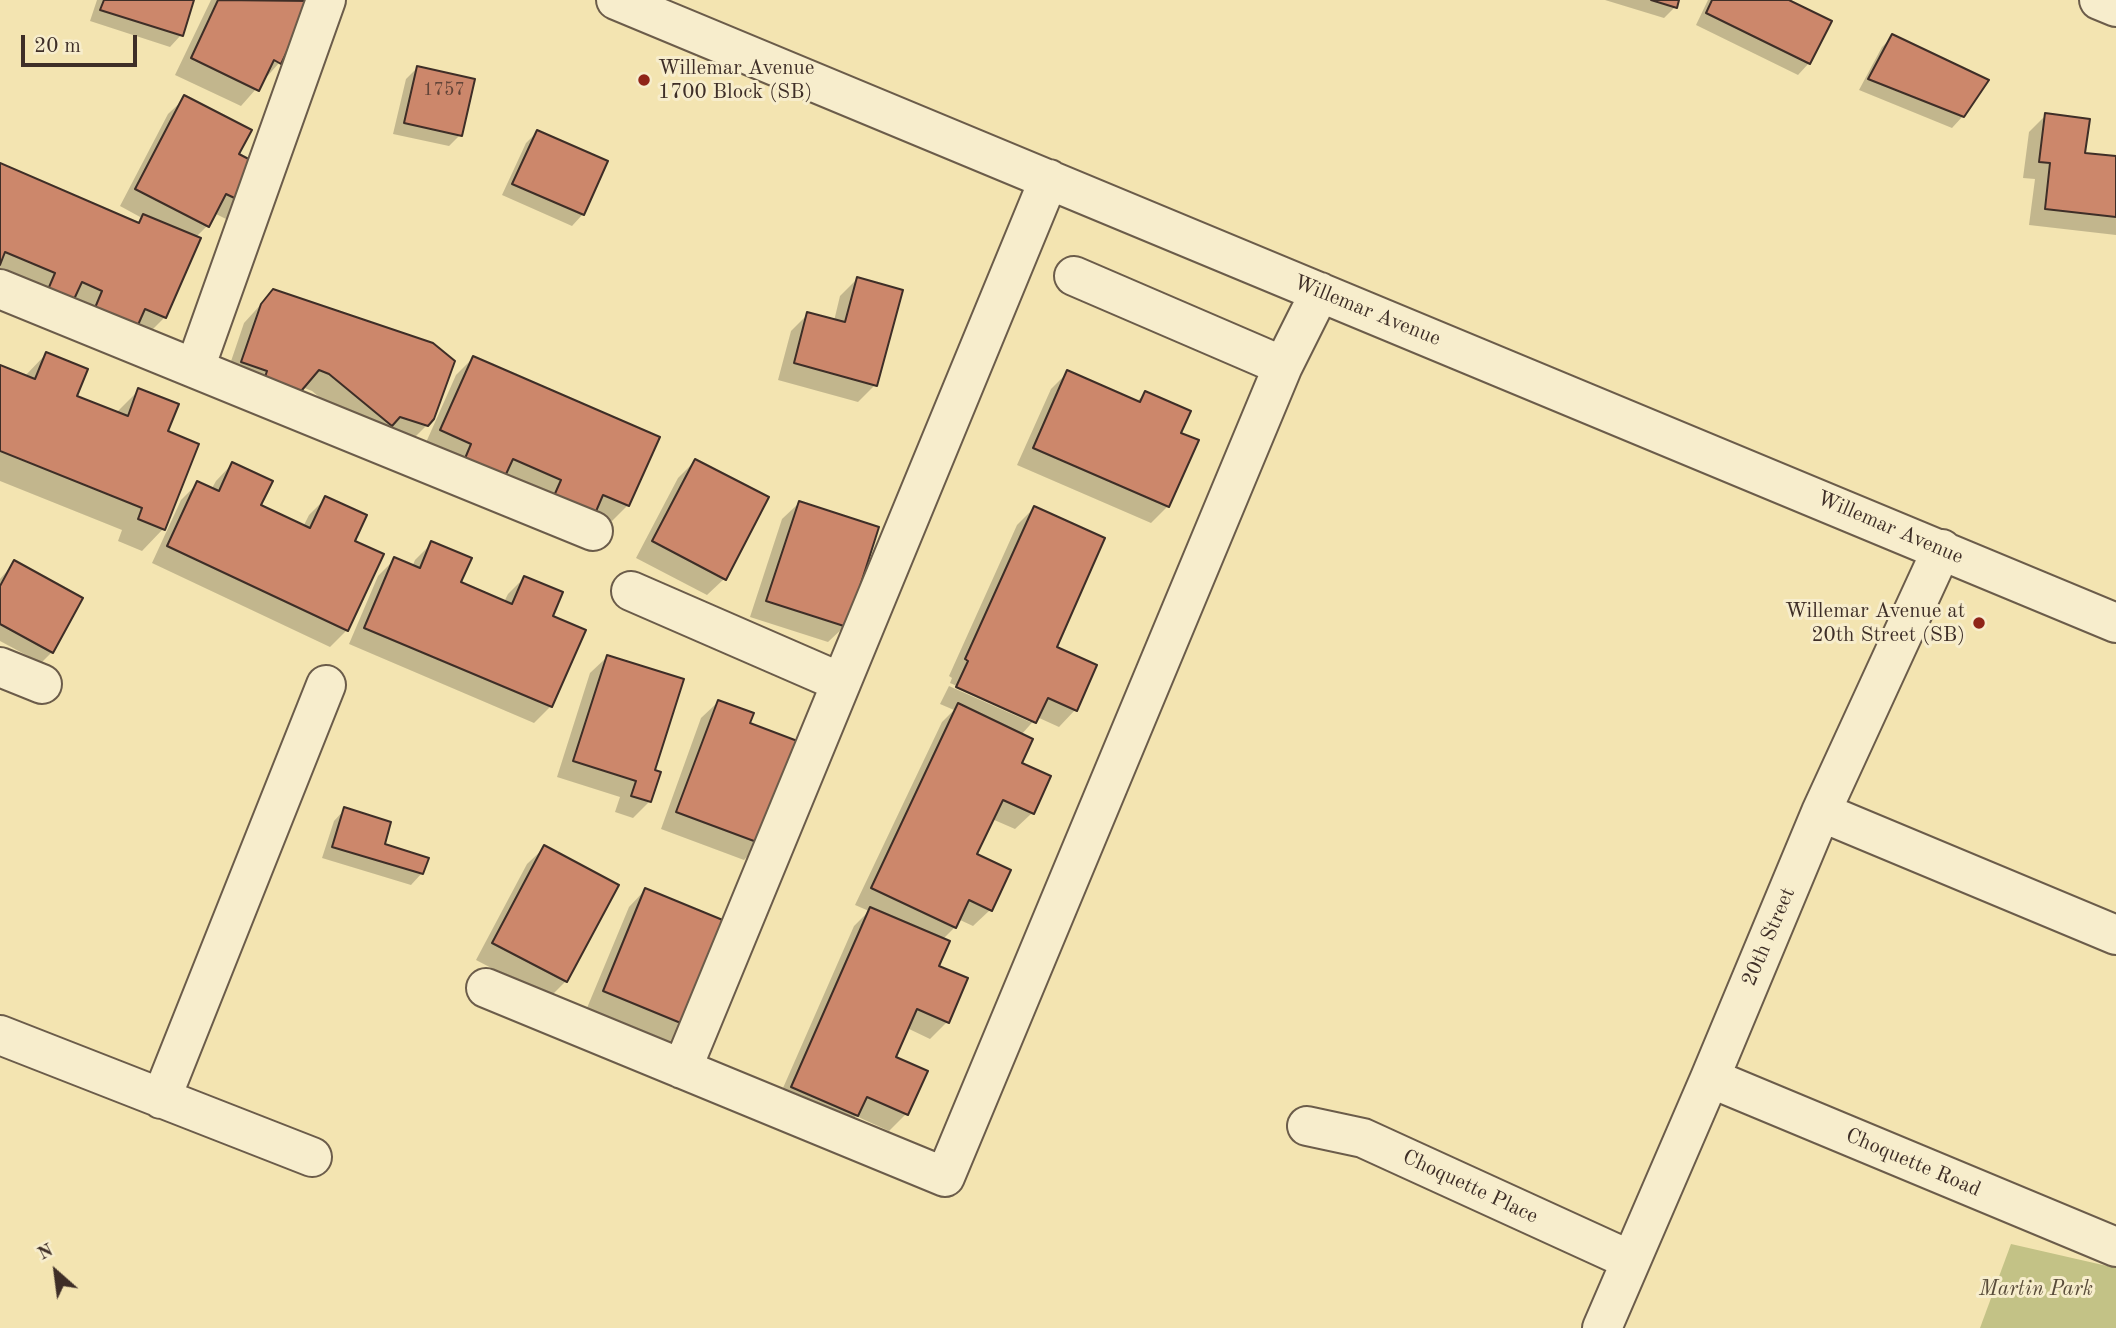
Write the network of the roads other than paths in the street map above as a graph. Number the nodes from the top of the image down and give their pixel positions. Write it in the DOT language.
graph roads {
  1 [pos="326,0"];
  2 [pos="616,0"];
  3 [pos="2099,0"];
  4 [pos="2116,7"];
  5 [pos="1049,179"];
  6 [pos="1074,276"];
  7 [pos="0,289"];
  8 [pos="1320,292"];
  9 [pos="1283,366"];
  10 [pos="195,368"];
  11 [pos="593,531"];
  12 [pos="1941,549"];
  13 [pos="631,591"];
  14 [pos="2116,623"];
  15 [pos="0,667"];
  16 [pos="840,682"];
  17 [pos="42,684"];
  18 [pos="326,685"];
  19 [pos="1821,812"];
  20 [pos="2116,935"];
  21 [pos="486,988"];
  22 [pos="0,1035"];
  23 [pos="682,1069"];
  24 [pos="1710,1078"];
  25 [pos="161,1099"];
  26 [pos="1307,1126"];
  27 [pos="312,1157"];
  28 [pos="2116,1247"];
  29 [pos="1630,1260"];
  30 [pos="1602,1328"];
  1 -- 10 [label="street"];
  2 -- 5 [label="street, Willemar Avenue"];
  3 -- 4 [label="street"];
  5 -- 8 [label="street, Willemar Avenue"];
  5 -- 16 [label="street"];
  6 -- 9 [label="street"];
  7 -- 10 [label="street"];
  8 -- 9 [label="street"];
  8 -- 12 [label="street, Willemar Avenue"];
  9 -- 23 [label="street"];
  10 -- 11 [label="street"];
  12 -- 14 [label="street, Willemar Avenue"];
  12 -- 19 [label="street, 20th Street"];
  13 -- 16 [label="street"];
  15 -- 17 [label="street"];
  16 -- 23 [label="street"];
  18 -- 25 [label="street"];
  19 -- 20 [label="street"];
  19 -- 24 [label="street, 20th Street"];
  21 -- 23 [label="street"];
  22 -- 25 [label="street"];
  24 -- 28 [label="street, Choquette Road"];
  24 -- 29 [label="street, 20th Street"];
  25 -- 27 [label="street"];
  26 -- 29 [label="street, Choquette Place"];
  29 -- 30 [label="street, 20th Street"];
}
